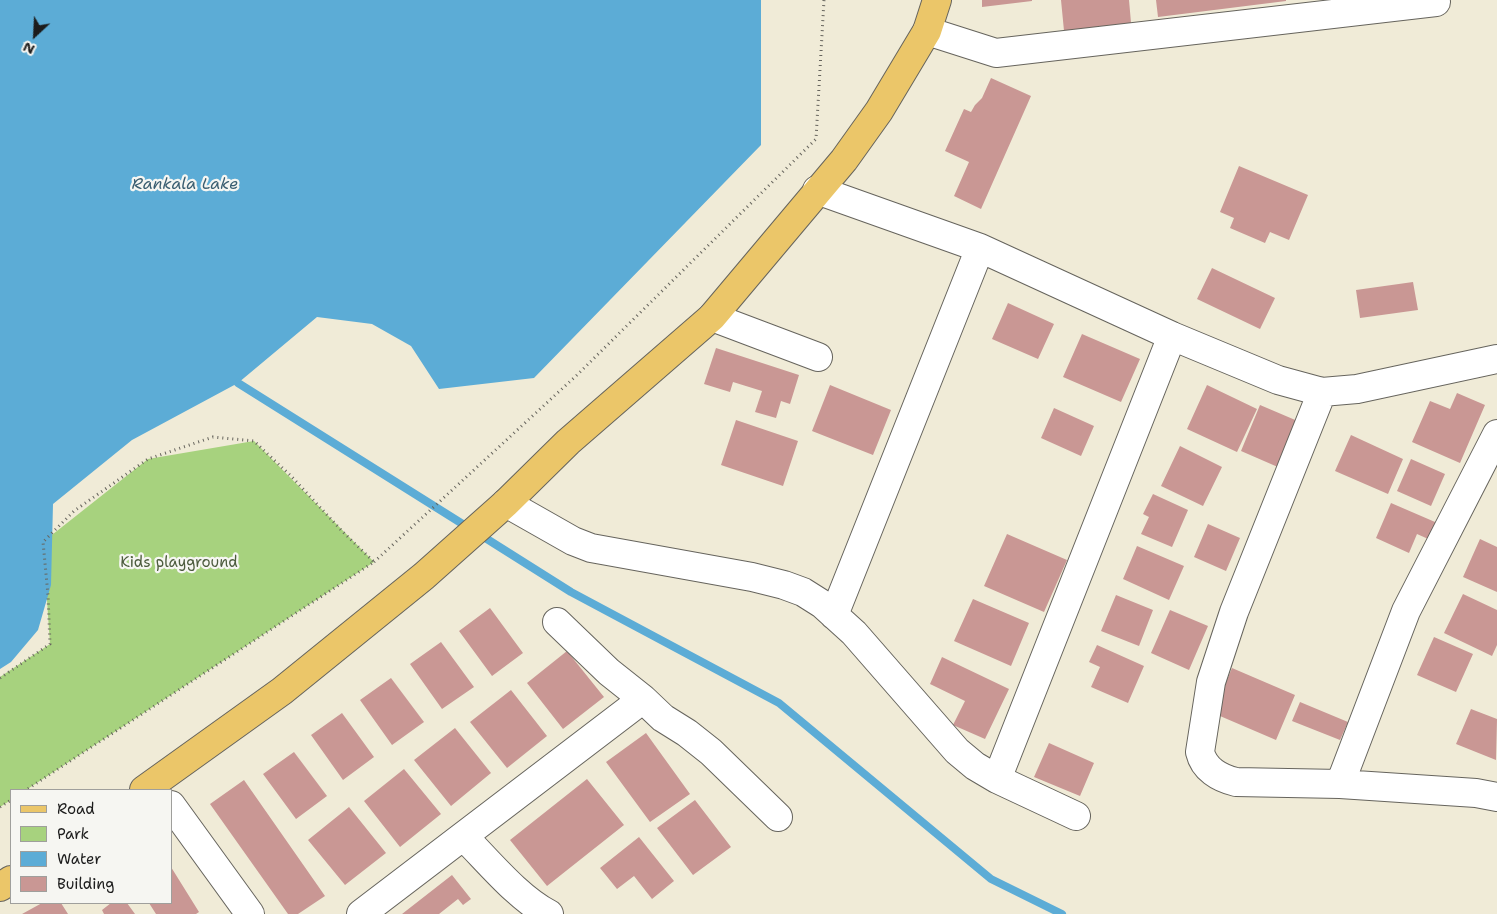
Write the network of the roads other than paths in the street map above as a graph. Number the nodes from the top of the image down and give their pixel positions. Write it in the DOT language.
graph roads {
  1 [pos="937,0"];
  2 [pos="1436,2"];
  3 [pos="927,31"];
  4 [pos="817,190"];
  5 [pos="980,248"];
  6 [pos="712,317"];
  7 [pos="1172,336"];
  8 [pos="818,357"];
  9 [pos="1497,359"];
  10 [pos="1322,392"];
  11 [pos="1497,434"];
  12 [pos="506,503"];
  13 [pos="834,615"];
  14 [pos="557,622"];
  15 [pos="643,699"];
  16 [pos="997,779"];
  17 [pos="1340,784"];
  18 [pos="153,788"];
  19 [pos="1497,798"];
  20 [pos="172,806"];
  21 [pos="1076,816"];
  22 [pos="778,817"];
  23 [pos="464,837"];
  24 [pos="250,914"];
  25 [pos="361,914"];
  26 [pos="549,914"];
  1 -- 3 [label="main road"];
  2 -- 3 [label="street"];
  3 -- 4 [label="main road"];
  4 -- 5 [label="street"];
  4 -- 6 [label="main road"];
  5 -- 7 [label="street"];
  5 -- 13 [label="street"];
  6 -- 8 [label="street"];
  6 -- 12 [label="main road"];
  7 -- 10 [label="street"];
  7 -- 16 [label="street"];
  9 -- 10 [label="street"];
  10 -- 17 [label="street"];
  11 -- 17 [label="street"];
  12 -- 13 [label="street"];
  12 -- 18 [label="main road"];
  13 -- 16 [label="street"];
  14 -- 15 [label="street"];
  15 -- 22 [label="street"];
  15 -- 23 [label="street"];
  16 -- 21 [label="street"];
  17 -- 19 [label="street"];
  20 -- 24 [label="street"];
  23 -- 25 [label="street"];
  23 -- 26 [label="street"];
}
